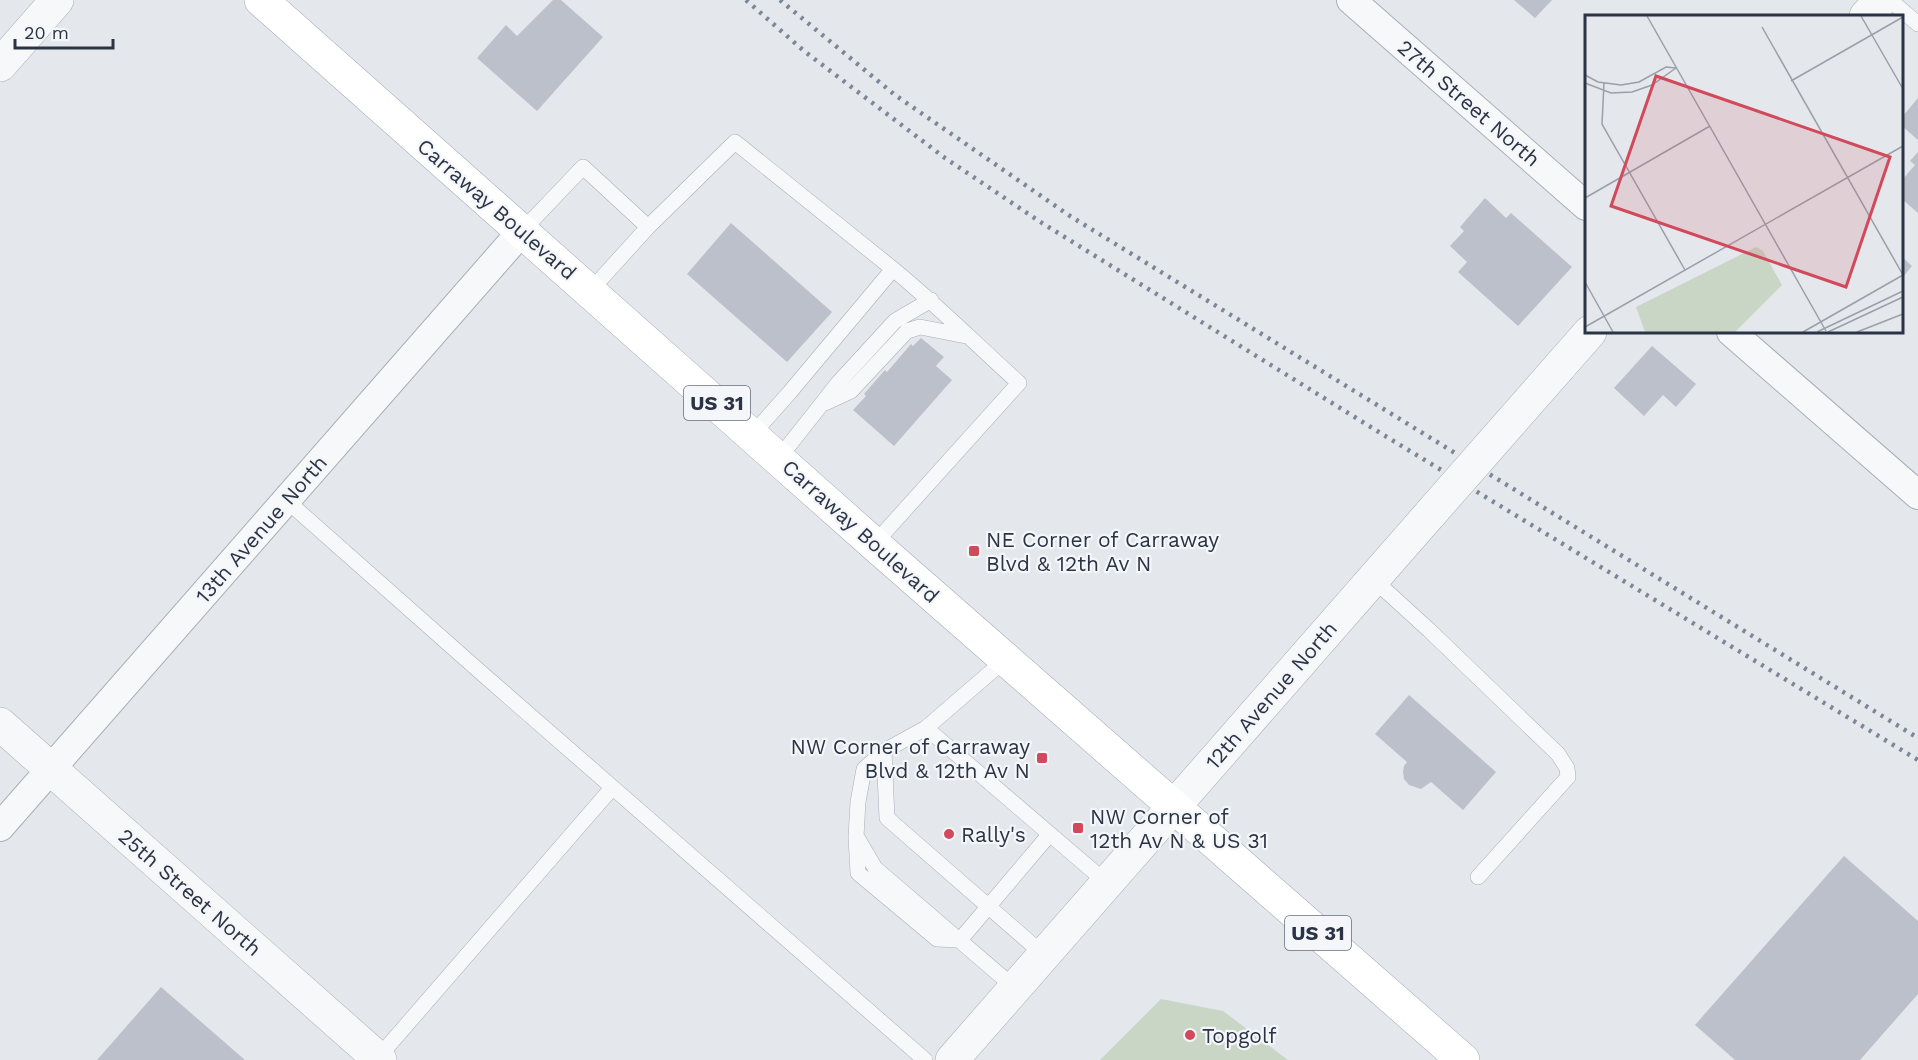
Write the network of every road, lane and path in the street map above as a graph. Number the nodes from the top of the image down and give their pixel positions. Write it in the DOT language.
graph roads {
  1 [pos="57,0"];
  2 [pos="261,0"];
  3 [pos="1351,0"];
  4 [pos="1881,0"];
  5 [pos="1890,0"];
  6 [pos="1867,15"];
  7 [pos="1918,24"];
  8 [pos="0,65"];
  9 [pos="1585,204"];
  10 [pos="648,227"];
  11 [pos="522,231"];
  12 [pos="893,269"];
  13 [pos="590,291"];
  14 [pos="931,300"];
  15 [pos="1589,333"];
  16 [pos="1732,333"];
  17 [pos="966,336"];
  18 [pos="821,405"];
  19 [pos="752,435"];
  20 [pos="779,458"];
  21 [pos="1918,495"];
  22 [pos="286,500"];
  23 [pos="874,544"];
  24 [pos="1373,579"];
  25 [pos="1006,659"];
  26 [pos="0,724"];
  27 [pos="926,728"];
  28 [pos="884,751"];
  29 [pos="51,769"];
  30 [pos="612,788"];
  31 [pos="1174,806"];
  32 [pos="0,827"];
  33 [pos="1049,835"];
  34 [pos="1478,877"];
  35 [pos="1107,883"];
  36 [pos="989,908"];
  37 [pos="960,940"];
  38 [pos="1044,955"];
  39 [pos="1015,988"];
  40 [pos="378,1059"];
  41 [pos="925,1060"];
  42 [pos="952,1060"];
  43 [pos="1462,1060"];
  1 -- 8 [label="street"];
  2 -- 11 [label="main road, Carraway Boulevard / US 31"];
  3 -- 9 [label="street, 27th Street North"];
  4 -- 6 [label="street"];
  5 -- 7 [label="lane"];
  10 -- 11 [label="lane"];
  10 -- 12 [label="lane"];
  10 -- 13 [label="lane"];
  11 -- 13 [label="main road, Carraway Boulevard / US 31"];
  11 -- 22 [label="street, 13th Avenue North"];
  12 -- 14 [label="lane"];
  12 -- 19 [label="lane"];
  13 -- 19 [label="main road, Carraway Boulevard / US 31"];
  14 -- 17 [label="lane"];
  14 -- 18 [label="lane"];
  15 -- 24 [label="street, 12th Avenue North, bridge"];
  16 -- 21 [label="street"];
  17 -- 18 [label="lane"];
  17 -- 23 [label="lane"];
  18 -- 20 [label="lane"];
  19 -- 20 [label="main road, Carraway Boulevard / US 31"];
  20 -- 23 [label="main road, Carraway Boulevard / US 31"];
  22 -- 29 [label="street, 13th Avenue North"];
  22 -- 30 [label="lane"];
  23 -- 25 [label="main road, Carraway Boulevard / US 31"];
  24 -- 31 [label="street, 12th Avenue North"];
  24 -- 34 [label="lane"];
  25 -- 27 [label="lane"];
  25 -- 31 [label="main road, Carraway Boulevard / US 31"];
  26 -- 29 [label="street, 25th Street North"];
  27 -- 28 [label="lane"];
  27 -- 33 [label="lane"];
  28 -- 36 [label="lane"];
  28 -- 37 [label="lane"];
  29 -- 32 [label="street, 13th Avenue North"];
  29 -- 40 [label="street, 25th Street North"];
  30 -- 40 [label="lane"];
  30 -- 41 [label="lane"];
  31 -- 35 [label="street, 12th Avenue North"];
  31 -- 43 [label="main road, Carraway Boulevard / US 31"];
  33 -- 35 [label="lane"];
  33 -- 36 [label="lane"];
  35 -- 38 [label="street, 12th Avenue North"];
  36 -- 37 [label="lane"];
  36 -- 38 [label="lane"];
  37 -- 39 [label="lane"];
  38 -- 39 [label="street, 12th Avenue North"];
  39 -- 42 [label="street, 12th Avenue North"];
}
